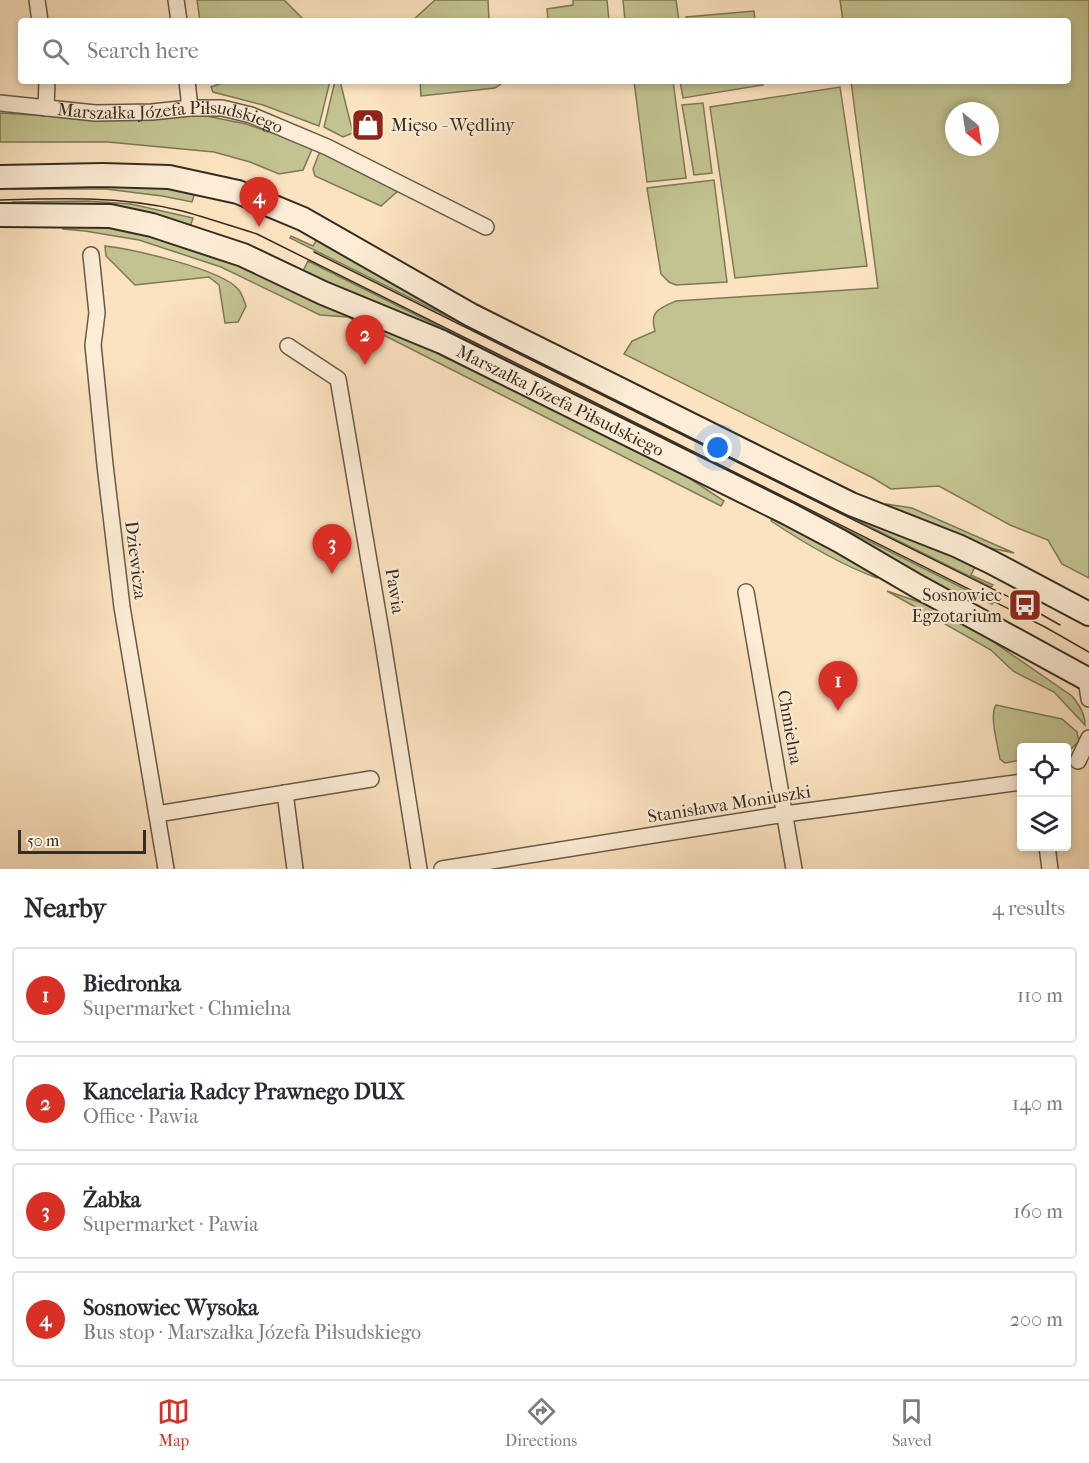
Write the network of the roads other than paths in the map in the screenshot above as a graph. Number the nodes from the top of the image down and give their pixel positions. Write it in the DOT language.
graph roads {
  1 [pos="37,0"];
  2 [pos="176,0"];
  3 [pos="40,18"];
  4 [pos="179,18"];
  5 [pos="47,84"];
  6 [pos="187,84"];
  7 [pos="0,103"];
  8 [pos="46,108"];
  9 [pos="190,108"];
  10 [pos="0,177"];
  11 [pos="0,215"];
  12 [pos="486,227"];
  13 [pos="91,255"];
  14 [pos="288,346"];
  15 [pos="746,592"];
  16 [pos="1089,614"];
  17 [pos="1088,686"];
  18 [pos="1089,738"];
  19 [pos="1078,762"];
  20 [pos="371,779"];
  21 [pos="1017,783"];
  22 [pos="285,793"];
  23 [pos="157,814"];
  24 [pos="785,814"];
  25 [pos="1048,851"];
  26 [pos="166,869"];
  27 [pos="295,869"];
  28 [pos="419,869"];
  29 [pos="442,869"];
  30 [pos="794,869"];
  31 [pos="1050,869"];
  1 -- 3 [label="street"];
  2 -- 4 [label="street"];
  5 -- 8 [label="street, Marszałka Józefa Piłsudskiego"];
  6 -- 9 [label="street"];
  7 -- 8 [label="street, Marszałka Józefa Piłsudskiego"];
  8 -- 9 [label="street, Marszałka Józefa Piłsudskiego"];
  9 -- 12 [label="street, Marszałka Józefa Piłsudskiego"];
  10 -- 16 [label="main road, Marszałka Józefa Piłsudskiego"];
  11 -- 17 [label="main road, Marszałka Józefa Piłsudskiego"];
  13 -- 23 [label="street, Dziewicza"];
  14 -- 28 [label="street, Pawia"];
  15 -- 24 [label="street, Chmielna"];
  18 -- 19 [label="street"];
  20 -- 22 [label="street"];
  21 -- 24 [label="street, Stanisława Moniuszki"];
  22 -- 23 [label="street"];
  22 -- 27 [label="street"];
  23 -- 26 [label="street, Dziewicza"];
  24 -- 29 [label="street, Stanisława Moniuszki"];
  24 -- 30 [label="street, Chmielna"];
  25 -- 31 [label="street"];
}
